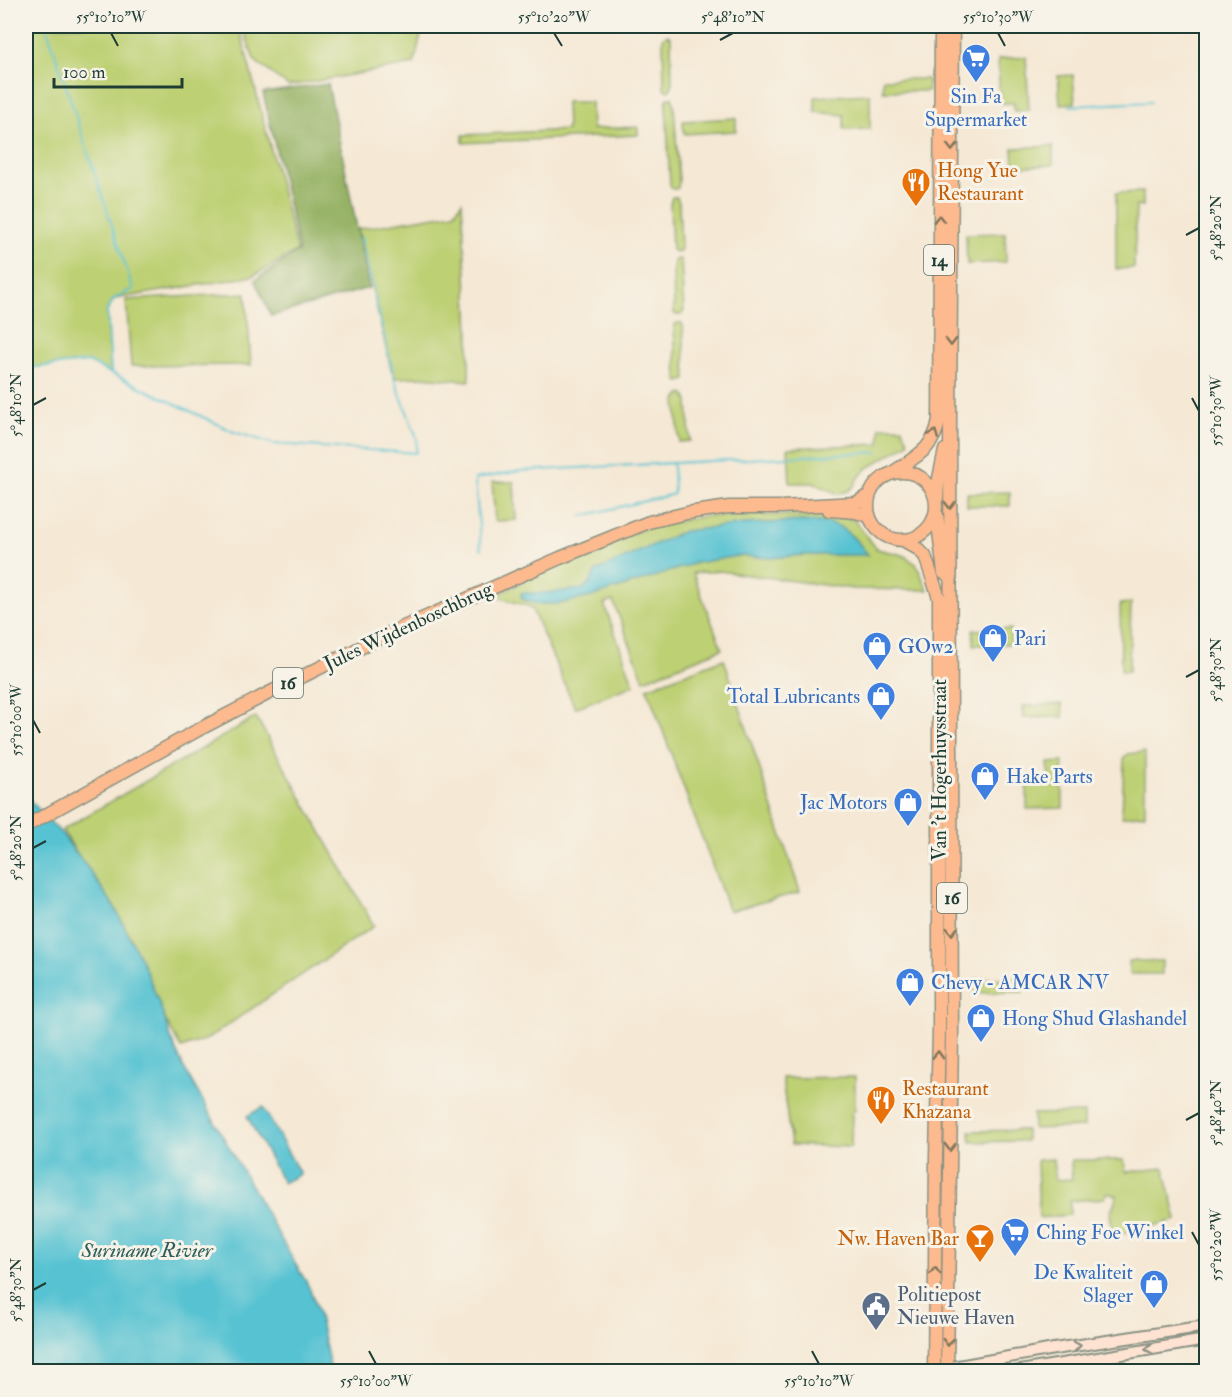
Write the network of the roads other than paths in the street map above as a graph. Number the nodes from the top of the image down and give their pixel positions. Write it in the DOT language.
graph roads {
  1 [pos="941,26"];
  2 [pos="953,26"];
  3 [pos="950,425"];
  4 [pos="892,473"];
  5 [pos="869,495"];
  6 [pos="781,507"];
  7 [pos="937,510"];
  8 [pos="869,516"];
  9 [pos="905,541"];
  10 [pos="950,609"];
  11 [pos="26,826"];
  12 [pos="1206,1326"];
  13 [pos="1206,1340"];
  14 [pos="1054,1349"];
  15 [pos="1056,1365"];
  16 [pos="942,1371"];
  17 [pos="1014,1371"];
  4 -- 1 [label="main road, 14, one-way"];
  2 -- 3 [label="main road, Van 't Hogerhuysstraat / 14, one-way"];
  3 -- 7 [label="main road, Van 't Hogerhuysstraat / 14"];
  3 -- 10 [label="main road, Van 't Hogerhuysstraat / 16, one-way"];
  4 -- 5 [label="main road, 16"];
  4 -- 7 [label="main road"];
  5 -- 6 [label="main road, Jules Wijdenboschbrug / 16"];
  5 -- 8 [label="main road"];
  6 -- 8 [label="main road, Jules Wijdenboschbrug / 16"];
  6 -- 11 [label="main road, Jules Wijdenboschbrug / 16"];
  7 -- 9 [label="main road"];
  7 -- 10 [label="main road, Van 't Hogerhuysstraat"];
  8 -- 9 [label="main road, 16"];
  16 -- 9 [label="main road, Van 't Hogerhuysstraat / 16, one-way"];
  10 -- 16 [label="main road, Van 't Hogerhuysstraat / 16, one-way"];
  14 -- 12 [label="main road, one-way"];
  13 -- 15 [label="main road, one-way"];
  14 -- 15 [label="main road"];
  14 -- 16 [label="main road"];
  15 -- 17 [label="main road"];
}
